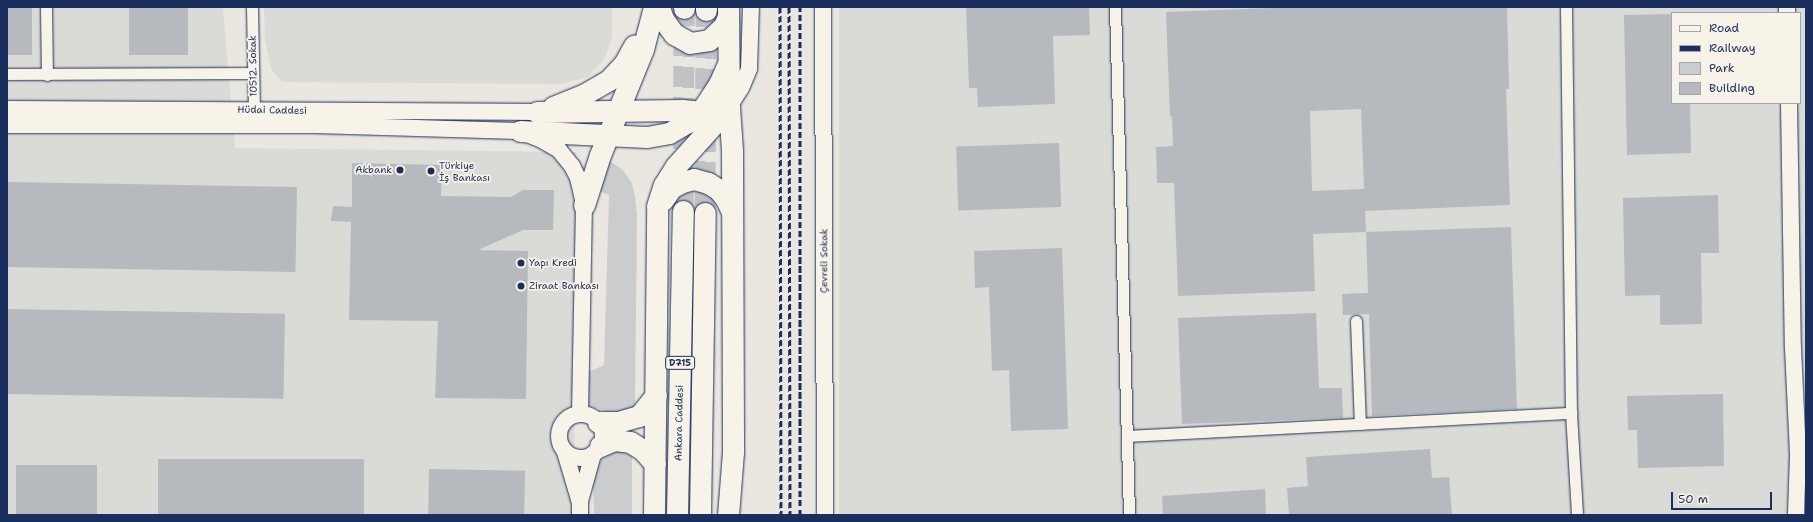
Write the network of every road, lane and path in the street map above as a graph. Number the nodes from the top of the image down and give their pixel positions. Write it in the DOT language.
graph roads {
  1 [pos="46,7"];
  2 [pos="252,7"];
  3 [pos="644,7"];
  4 [pos="654,7"];
  5 [pos="659,7"];
  6 [pos="751,7"];
  7 [pos="823,7"];
  8 [pos="1115,7"];
  9 [pos="1566,7"];
  10 [pos="728,11"];
  11 [pos="728,62"];
  12 [pos="253,73"];
  13 [pos="7,74"];
  14 [pos="47,75"];
  15 [pos="1789,104"];
  16 [pos="729,108"];
  17 [pos="7,109"];
  18 [pos="537,112"];
  19 [pos="618,112"];
  20 [pos="254,118"];
  21 [pos="707,118"];
  22 [pos="7,125"];
  23 [pos="520,131"];
  24 [pos="609,135"];
  25 [pos="732,150"];
  26 [pos="584,205"];
  27 [pos="683,211"];
  28 [pos="705,213"];
  29 [pos="732,213"];
  30 [pos="657,219"];
  31 [pos="1356,321"];
  32 [pos="656,395"];
  33 [pos="1571,413"];
  34 [pos="589,418"];
  35 [pos="1360,424"];
  36 [pos="1127,436"];
  37 [pos="596,450"];
  38 [pos="565,452"];
  39 [pos="654,464"];
  40 [pos="580,509"];
  41 [pos="654,515"];
  42 [pos="677,515"];
  43 [pos="700,515"];
  44 [pos="728,515"];
  45 [pos="825,515"];
  46 [pos="1129,515"];
  47 [pos="1577,515"];
  48 [pos="1796,515"];
  1 -- 14 [label="street"];
  2 -- 12 [label="street, 10512. Sokak"];
  3 -- 18 [label="highway"];
  4 -- 19 [label="highway"];
  5 -- 10 [label="highway"];
  6 -- 16 [label="street"];
  7 -- 45 [label="street, Çevreli Sokak"];
  8 -- 36 [label="street"];
  9 -- 33 [label="street"];
  10 -- 11 [label="highway"];
  11 -- 16 [label="highway"];
  11 -- 21 [label="highway"];
  12 -- 14 [label="street"];
  12 -- 20 [label="street, 10512. Sokak"];
  13 -- 14 [label="street"];
  15 -- 48 [label="street"];
  16 -- 21 [label="highway"];
  16 -- 25 [label="highway"];
  17 -- 20 [label="street, Hüdai Caddesi"];
  18 -- 19 [label="highway"];
  18 -- 20 [label="street, Hüdai Caddesi"];
  19 -- 21 [label="highway"];
  19 -- 24 [label="highway"];
  20 -- 22 [label="street, Hüdai Caddesi"];
  20 -- 23 [label="street, Hüdai Caddesi"];
  21 -- 24 [label="highway"];
  21 -- 25 [label="highway"];
  21 -- 30 [label="highway"];
  23 -- 24 [label="highway"];
  23 -- 26 [label="street"];
  24 -- 26 [label="highway"];
  25 -- 29 [label="highway"];
  26 -- 34 [label="street"];
  27 -- 42 [label="highway, Ankara Caddesi / D715"];
  28 -- 43 [label="highway, D715"];
  29 -- 30 [label="highway"];
  29 -- 44 [label="highway"];
  30 -- 32 [label="highway"];
  31 -- 35 [label="street"];
  32 -- 34 [label="highway"];
  32 -- 39 [label="highway"];
  33 -- 35 [label="street"];
  33 -- 47 [label="street"];
  34 -- 37 [label="street"];
  34 -- 38 [label="street"];
  35 -- 36 [label="street"];
  36 -- 46 [label="street"];
  37 -- 38 [label="street"];
  37 -- 39 [label="highway"];
  37 -- 40 [label="street"];
  38 -- 40 [label="street"];
  39 -- 41 [label="highway"];
}
